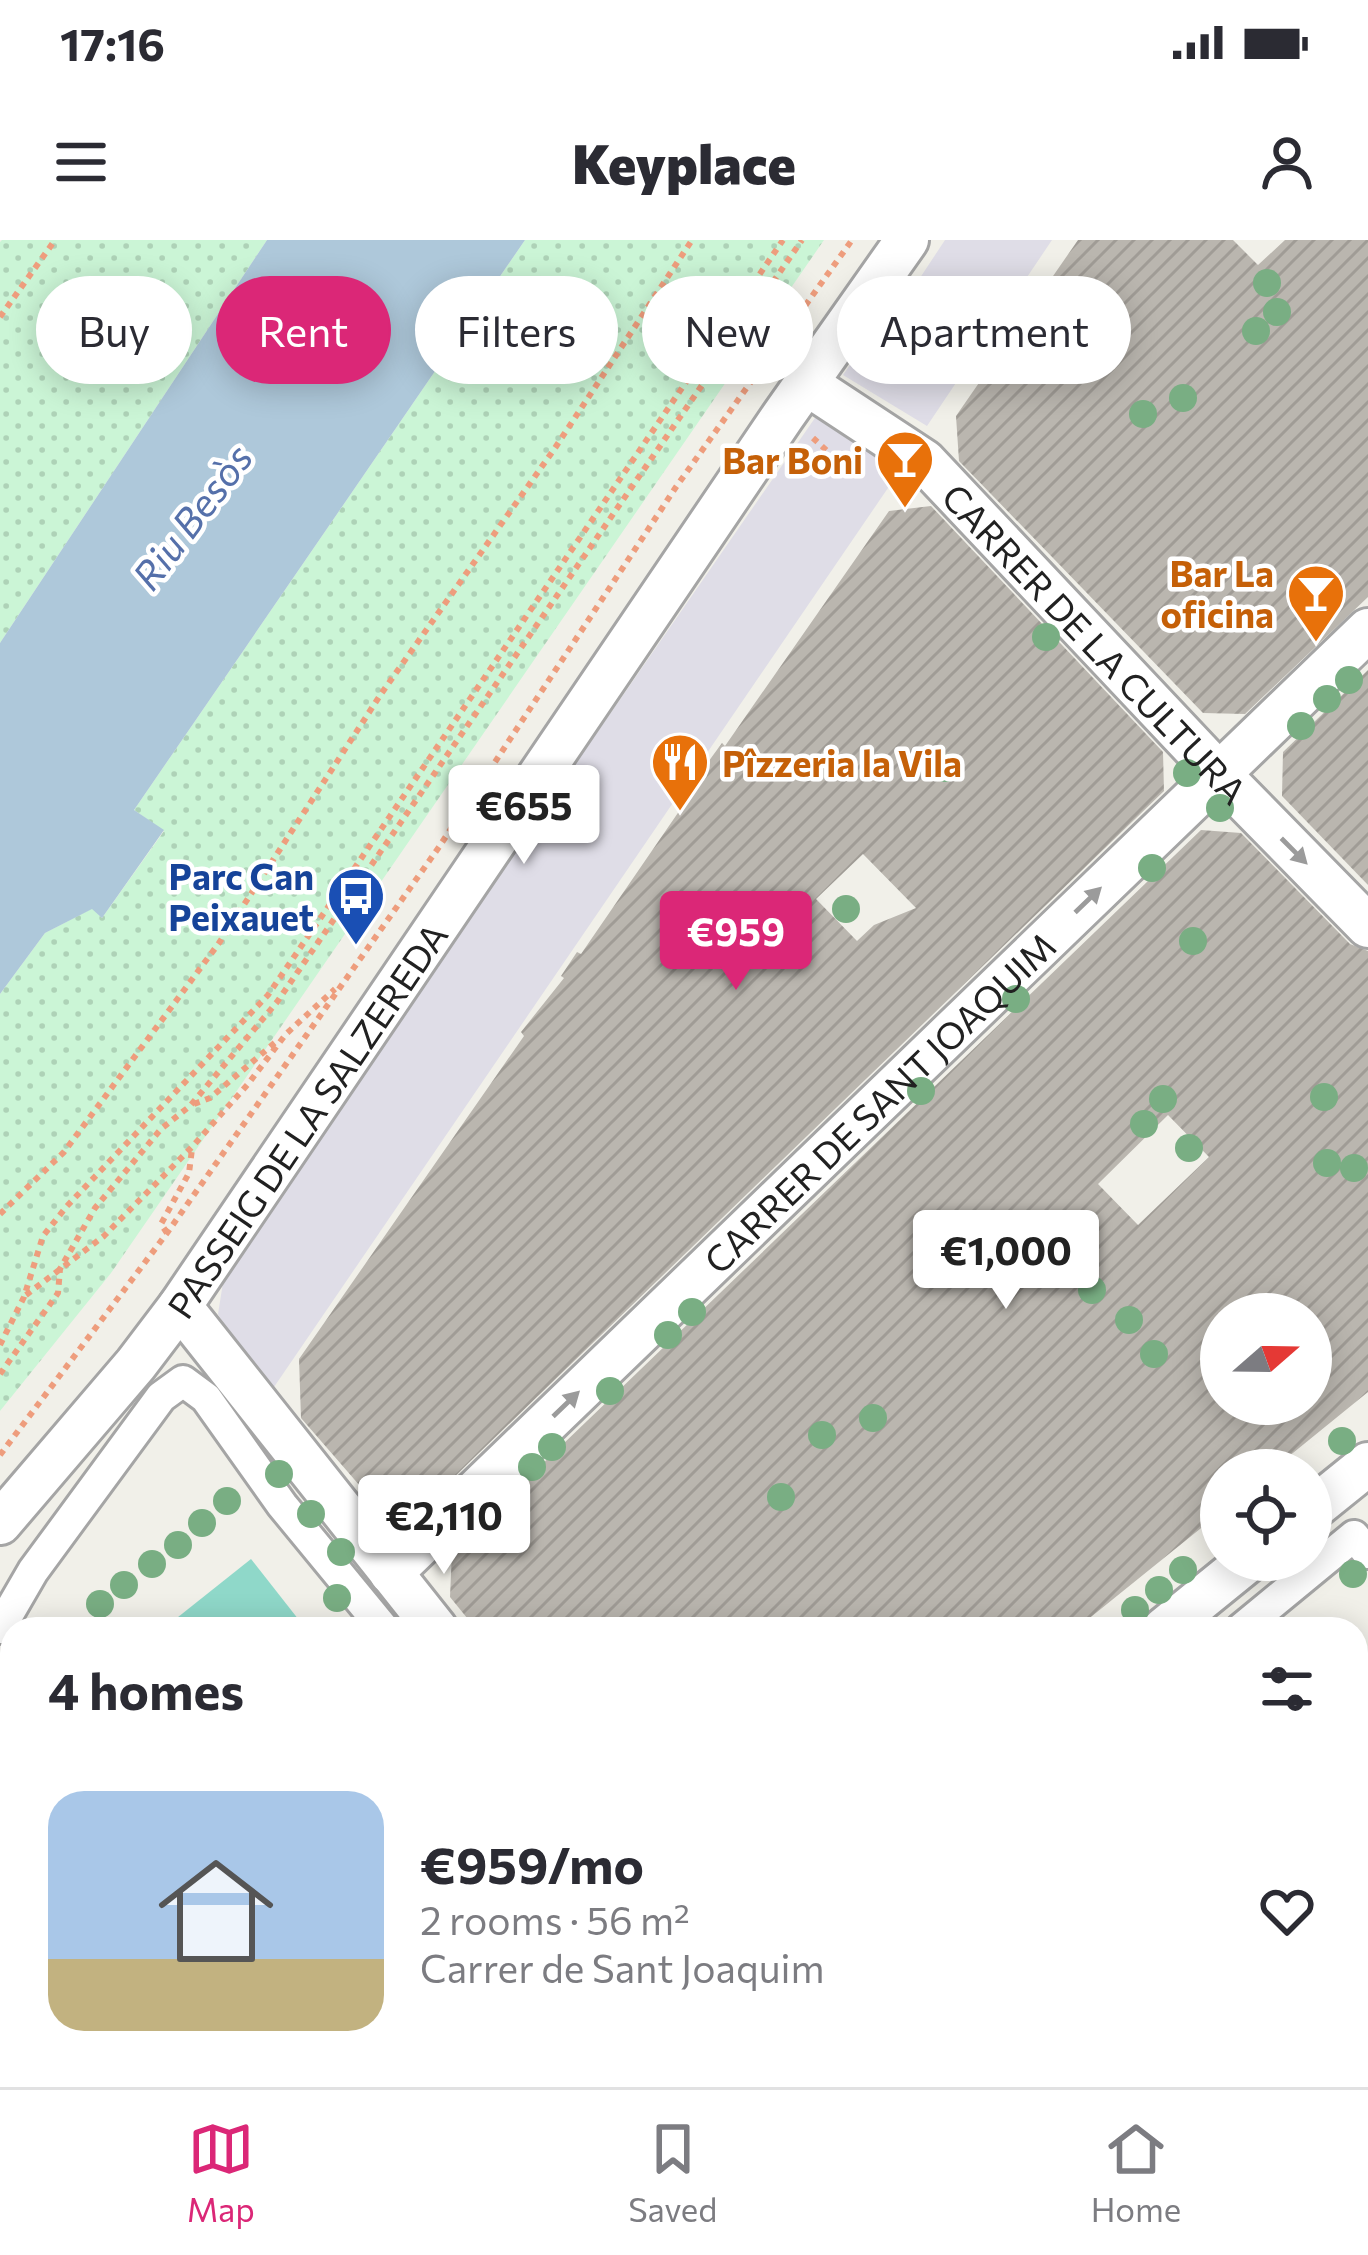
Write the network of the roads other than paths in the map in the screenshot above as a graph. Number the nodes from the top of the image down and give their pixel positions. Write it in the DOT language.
graph roads {
  1 [pos="907,240"];
  2 [pos="813,375"];
  3 [pos="807,384"];
  4 [pos="1368,630"];
  5 [pos="1219,774"];
  6 [pos="1368,926"];
  7 [pos="180,1306"];
  8 [pos="1368,1464"];
  9 [pos="1332,1493"];
  10 [pos="4,1522"];
  11 [pos="1368,1553"];
  12 [pos="391,1573"];
  13 [pos="1223,1581"];
  14 [pos="6,1617"];
  15 [pos="374,1617"];
  16 [pos="426,1617"];
  17 [pos="1179,1617"];
  18 [pos="1255,1617"];
  1 -- 2 [label="street, PASSEIG DE LA SALZEREDA"];
  3 -- 5 [label="street, CARRER DE LA CULTURA"];
  3 -- 7 [label="street, PASSEIG DE LA SALZEREDA"];
  4 -- 5 [label="street, CARRER DE SANT JOAQUIM"];
  5 -- 6 [label="street, CARRER DE LA CULTURA, one-way"];
  12 -- 5 [label="street, CARRER DE SANT JOAQUIM, one-way"];
  7 -- 10 [label="street, PASSEIG DE LA SALZEREDA"];
  7 -- 12 [label="street"];
  8 -- 9 [label="street"];
  11 -- 18 [label="street"];
  12 -- 16 [label="street"];
  13 -- 17 [label="street"];
  14 -- 15 [label="street"];
}
